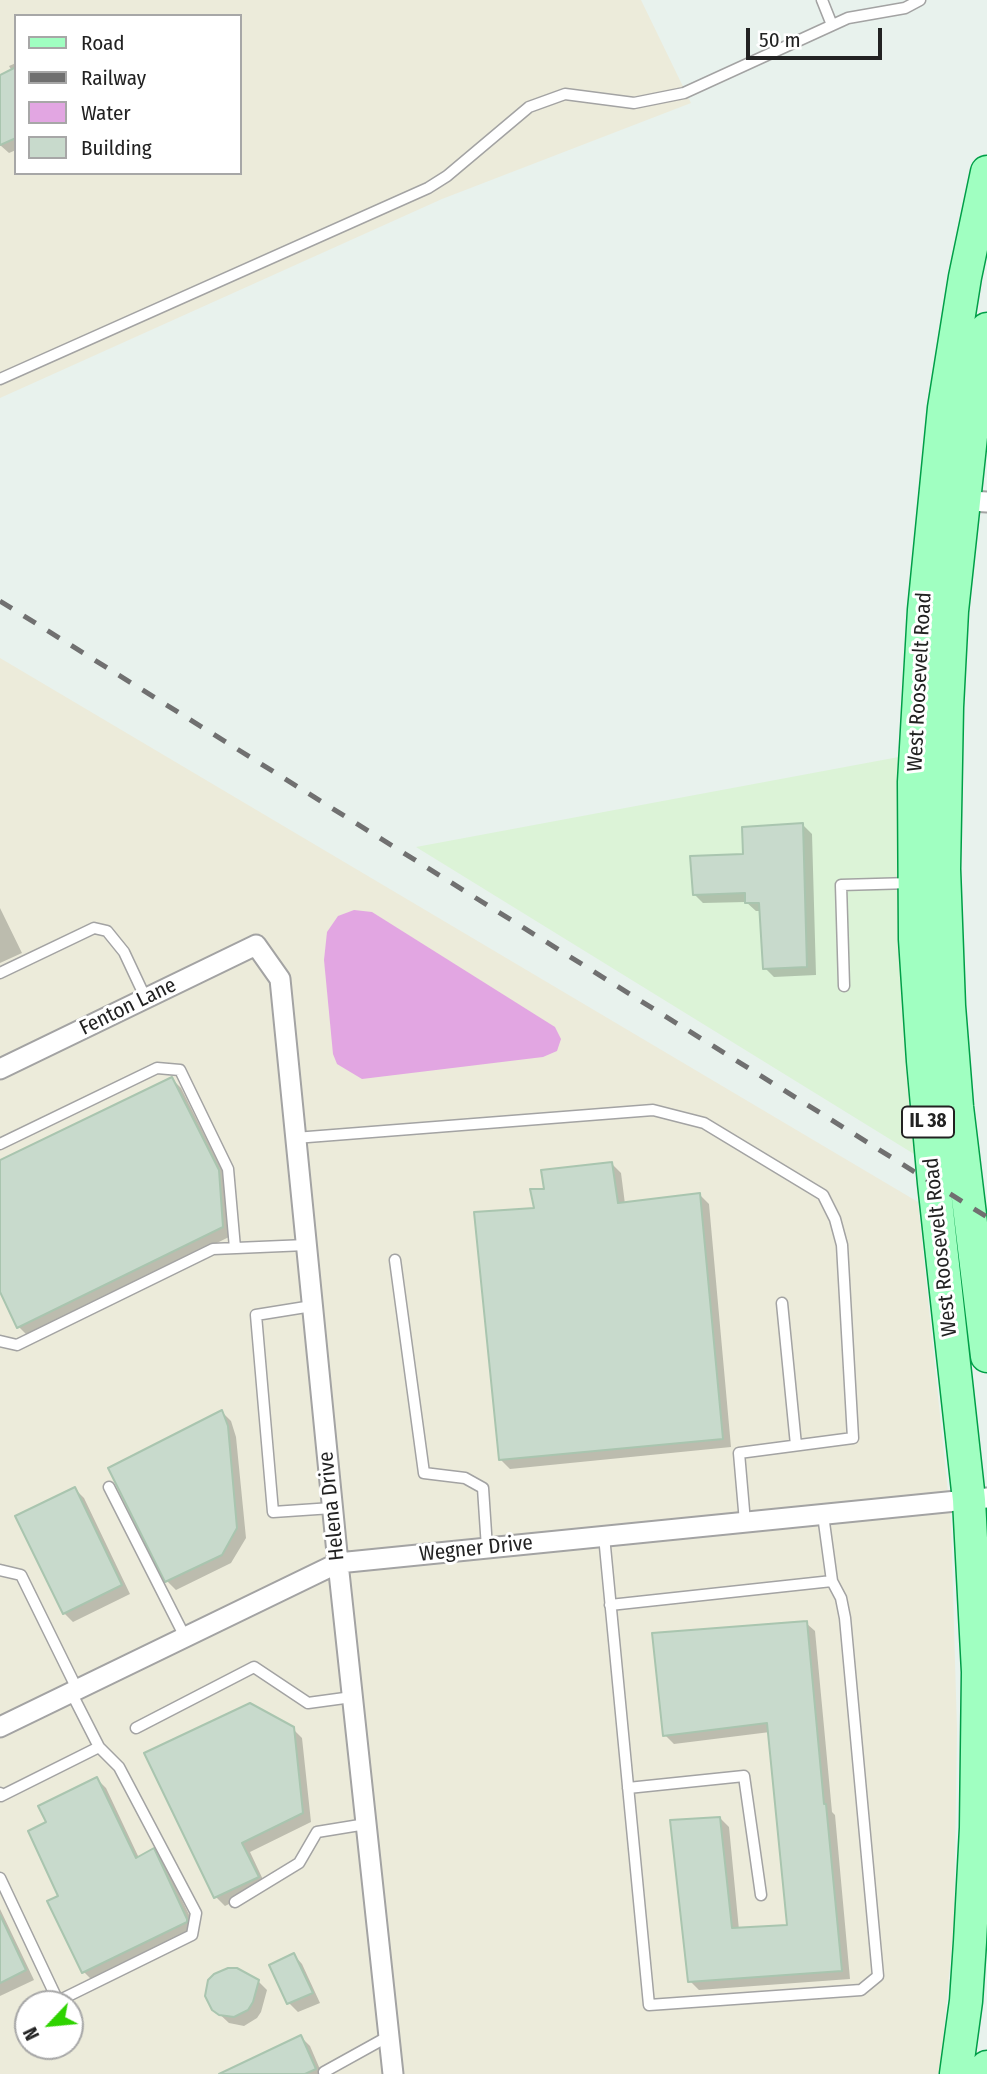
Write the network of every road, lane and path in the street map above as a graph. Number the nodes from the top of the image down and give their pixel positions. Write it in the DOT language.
graph roads {
  1 [pos="822,0"];
  2 [pos="920,0"];
  3 [pos="832,25"];
  4 [pos="987,172"];
  5 [pos="987,329"];
  6 [pos="0,379"];
  7 [pos="961,500"];
  8 [pos="914,883"];
  9 [pos="256,946"];
  10 [pos="0,973"];
  11 [pos="844,986"];
  12 [pos="146,999"];
  13 [pos="0,1069"];
  14 [pos="295,1138"];
  15 [pos="0,1144"];
  16 [pos="306,1245"];
  17 [pos="235,1248"];
  18 [pos="981,1256"];
  19 [pos="395,1260"];
  20 [pos="782,1303"];
  21 [pos="312,1306"];
  22 [pos="985,1323"];
  23 [pos="0,1341"];
  24 [pos="987,1356"];
  25 [pos="796,1445"];
  26 [pos="109,1487"];
  27 [pos="978,1499"];
  28 [pos="332,1508"];
  29 [pos="823,1515"];
  30 [pos="745,1522"];
  31 [pos="604,1536"];
  32 [pos="487,1548"];
  33 [pos="338,1563"];
  34 [pos="0,1570"];
  35 [pos="832,1581"];
  36 [pos="610,1605"];
  37 [pos="185,1637"];
  38 [pos="74,1691"];
  39 [pos="352,1698"];
  40 [pos="0,1727"];
  41 [pos="136,1728"];
  42 [pos="99,1747"];
  43 [pos="628,1788"];
  44 [pos="0,1793"];
  45 [pos="366,1824"];
  46 [pos="0,1878"];
  47 [pos="761,1895"];
  48 [pos="235,1902"];
  49 [pos="389,2036"];
  50 [pos="987,2067"];
  51 [pos="325,2074"];
  52 [pos="393,2074"];
  53 [pos="956,2074"];
  54 [pos="986,2074"];
  1 -- 3 [label="lane"];
  2 -- 3 [label="lane"];
  3 -- 6 [label="lane"];
  4 -- 7 [label="main road, West Roosevelt Road / IL 38"];
  5 -- 7 [label="main road, West Roosevelt Road / IL 38"];
  7 -- 8 [label="main road, West Roosevelt Road / IL 38"];
  7 -- 18 [label="main road, West Roosevelt Road / IL 38"];
  8 -- 11 [label="lane"];
  8 -- 27 [label="main road, West Roosevelt Road / IL 38"];
  9 -- 12 [label="street, Fenton Lane"];
  9 -- 14 [label="street, Helena Drive"];
  10 -- 12 [label="lane"];
  12 -- 13 [label="street, Fenton Lane"];
  14 -- 16 [label="street, Helena Drive"];
  14 -- 25 [label="lane"];
  15 -- 17 [label="lane"];
  16 -- 17 [label="lane"];
  16 -- 21 [label="street, Helena Drive"];
  17 -- 23 [label="lane"];
  18 -- 22 [label="main road, West Roosevelt Road / IL 38"];
  19 -- 32 [label="lane"];
  20 -- 25 [label="lane"];
  21 -- 28 [label="street, Helena Drive"];
  21 -- 28 [label="lane"];
  22 -- 24 [label="main road, West Roosevelt Road / IL 38"];
  25 -- 30 [label="lane"];
  26 -- 37 [label="lane"];
  27 -- 29 [label="street, Wegner Drive"];
  27 -- 53 [label="main road, West Roosevelt Road / IL 38"];
  28 -- 33 [label="street, Helena Drive"];
  29 -- 30 [label="street, Wegner Drive"];
  29 -- 35 [label="lane"];
  30 -- 31 [label="street, Wegner Drive"];
  31 -- 32 [label="street, Wegner Drive"];
  31 -- 36 [label="lane"];
  32 -- 33 [label="street, Wegner Drive"];
  33 -- 37 [label="street, Wegner Drive"];
  33 -- 39 [label="street, Helena Drive"];
  34 -- 38 [label="lane"];
  35 -- 36 [label="lane"];
  35 -- 43 [label="lane"];
  36 -- 43 [label="lane"];
  37 -- 38 [label="street, Wegner Drive"];
  38 -- 40 [label="street, Wegner Drive"];
  38 -- 42 [label="lane"];
  39 -- 41 [label="lane"];
  39 -- 45 [label="street, Helena Drive"];
  42 -- 44 [label="lane"];
  42 -- 46 [label="lane"];
  43 -- 47 [label="lane"];
  45 -- 48 [label="lane"];
  45 -- 49 [label="street, Helena Drive"];
  49 -- 51 [label="lane"];
  49 -- 52 [label="street, Helena Drive"];
  50 -- 54 [label="main road"];
}
